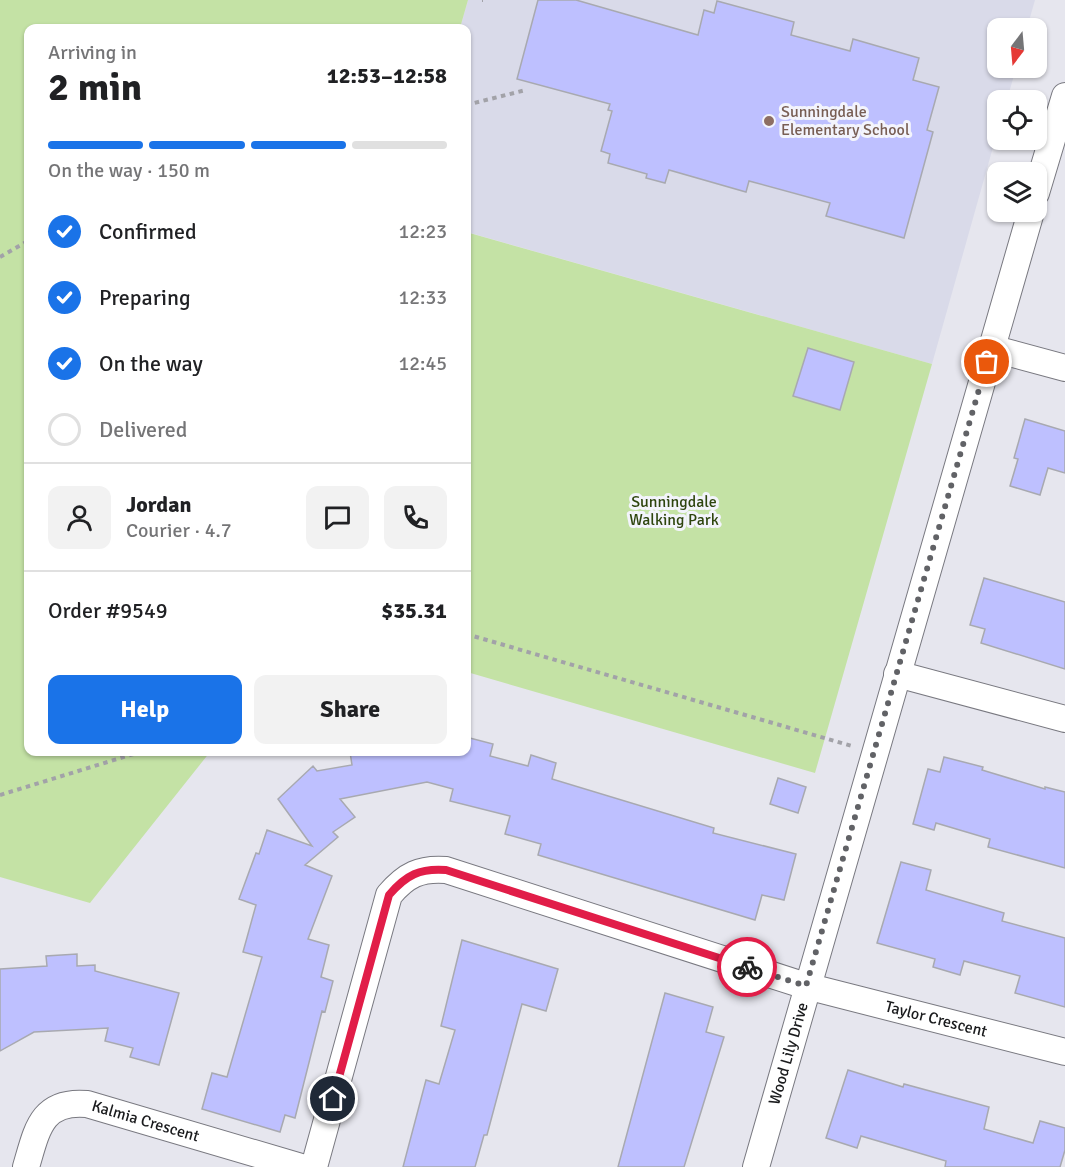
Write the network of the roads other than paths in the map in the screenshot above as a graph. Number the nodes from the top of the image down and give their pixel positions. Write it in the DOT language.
graph roads {
  1 [pos="1065,96"];
  2 [pos="1045,162"];
  3 [pos="1028,222"];
  4 [pos="991,348"];
  5 [pos="1065,368"];
  6 [pos="897,674"];
  7 [pos="1065,719"];
  8 [pos="806,986"];
  9 [pos="1065,1052"];
  10 [pos="26,1167"];
  11 [pos="301,1167"];
  12 [pos="314,1167"];
  13 [pos="756,1167"];
  1 -- 2 [label="street"];
  3 -- 4 [label="street, Wood Lily Drive"];
  4 -- 5 [label="street"];
  4 -- 6 [label="street, Wood Lily Drive"];
  6 -- 7 [label="street"];
  6 -- 8 [label="street, Wood Lily Drive"];
  8 -- 9 [label="street, Taylor Crescent"];
  8 -- 12 [label="street, Taylor Crescent"];
  8 -- 13 [label="street, Wood Lily Drive"];
  10 -- 11 [label="street, Kalmia Crescent"];
}
